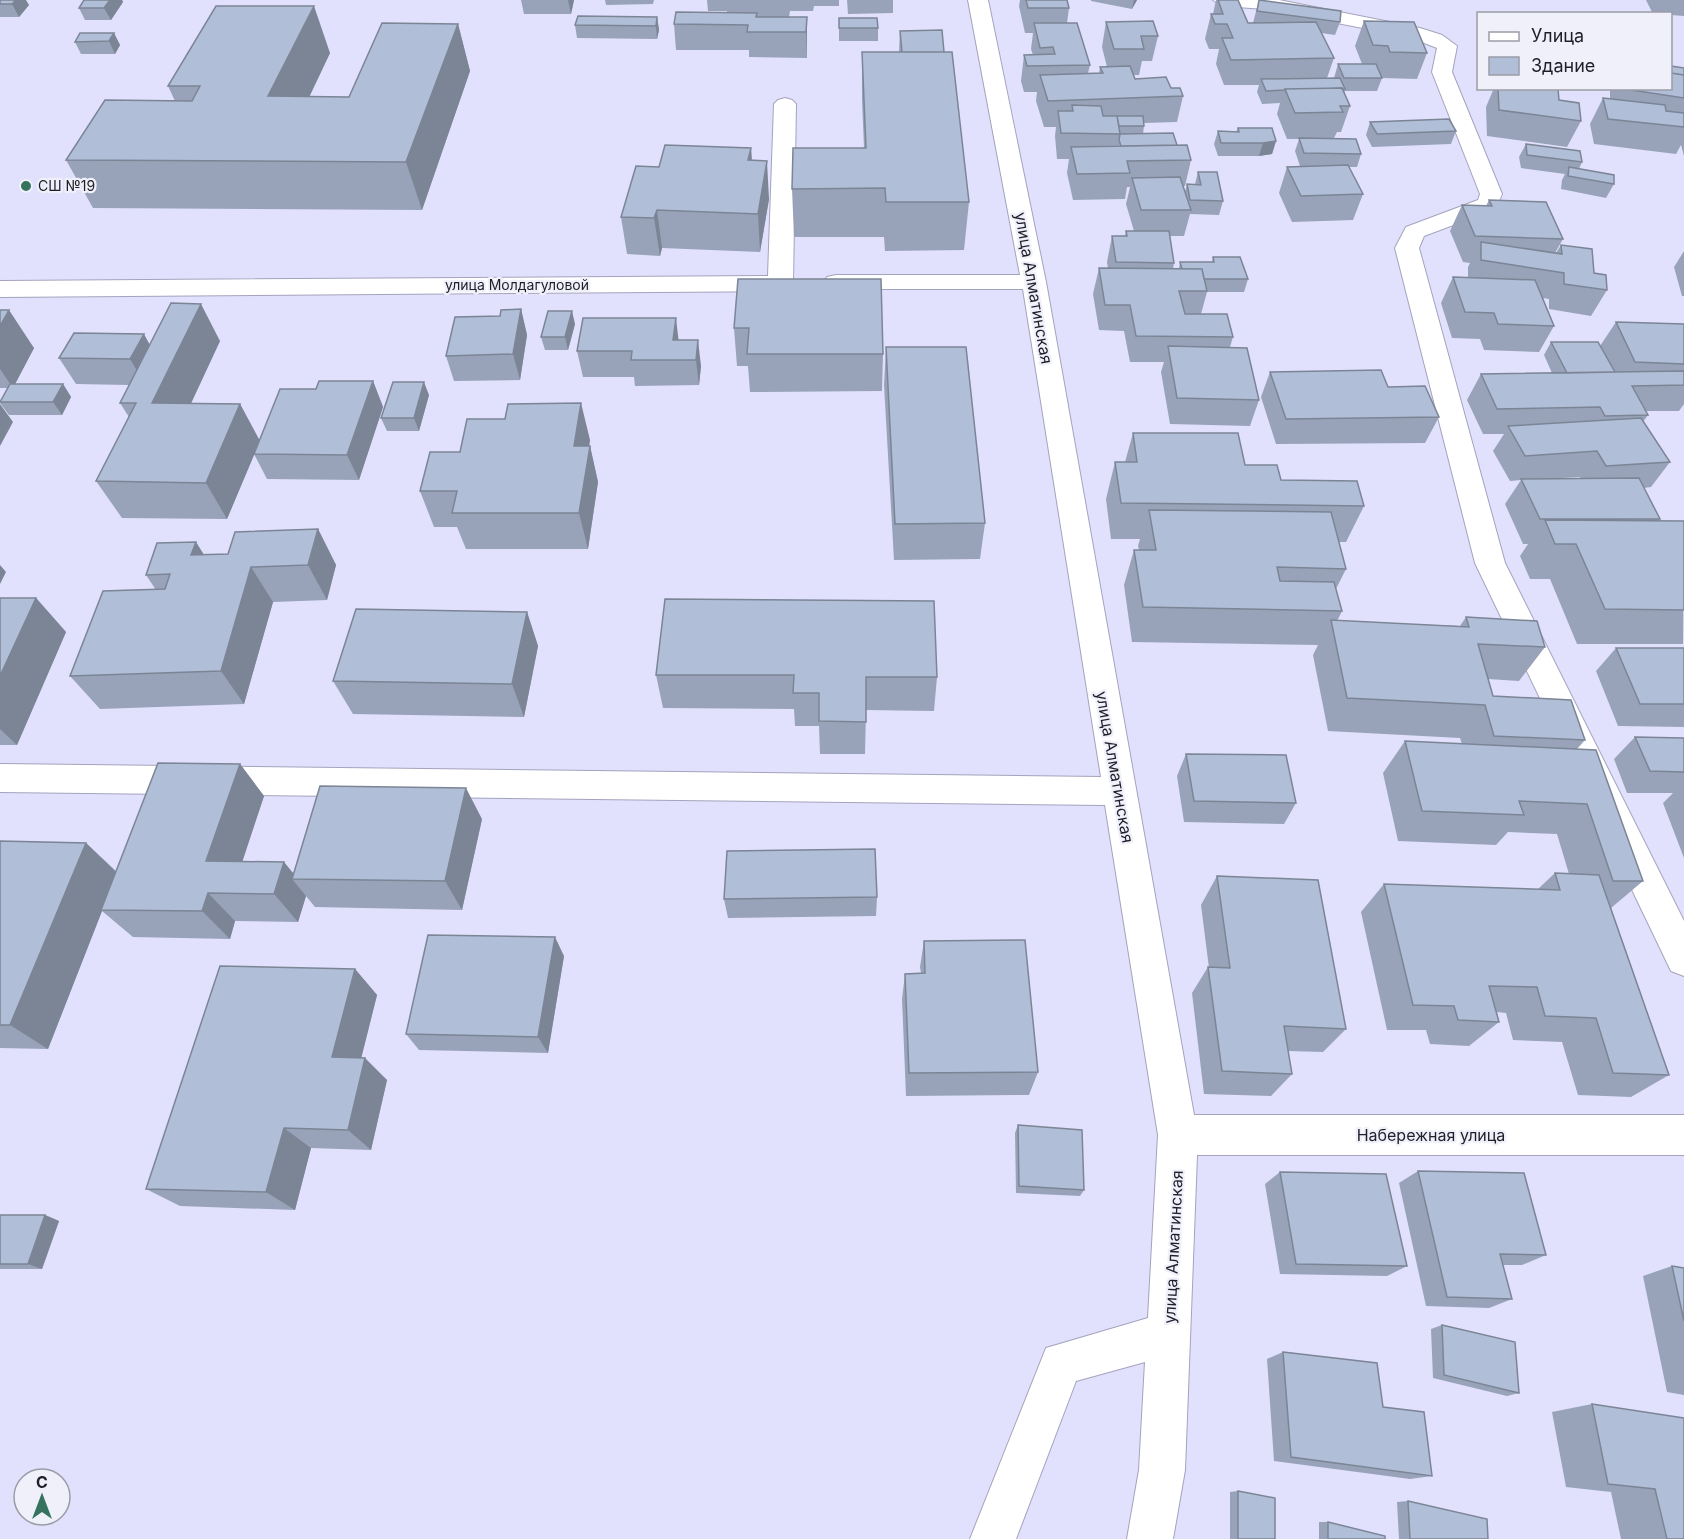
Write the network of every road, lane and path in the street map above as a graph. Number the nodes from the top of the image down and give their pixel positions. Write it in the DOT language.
graph roads {
  1 [pos="978,0"];
  2 [pos="1223,0"];
  3 [pos="785,104"];
  4 [pos="1034,282"];
  5 [pos="799,283"];
  6 [pos="0,290"];
  7 [pos="0,778"];
  8 [pos="1119,791"];
  9 [pos="1684,959"];
  10 [pos="1178,1135"];
  11 [pos="1684,1135"];
  12 [pos="1169,1334"];
  13 [pos="993,1539"];
  14 [pos="1150,1539"];
  1 -- 4 [label="street, улица Алматинская"];
  2 -- 9 [label="street"];
  3 -- 5 [label="street"];
  4 -- 5 [label="street, улица Молдагуловой"];
  4 -- 8 [label="street, улица Алматинская"];
  5 -- 6 [label="street, улица Молдагуловой"];
  7 -- 8 [label="street"];
  8 -- 10 [label="street, улица Алматинская"];
  10 -- 11 [label="street, Набережная улица"];
  10 -- 12 [label="street, улица Алматинская"];
  12 -- 13 [label="street"];
  12 -- 14 [label="street, улица Алматинская"];
}
